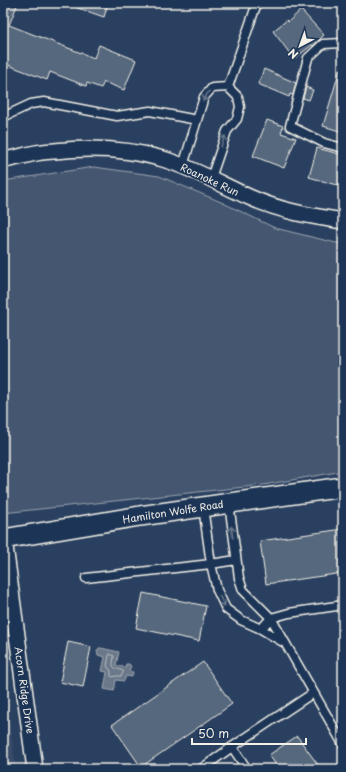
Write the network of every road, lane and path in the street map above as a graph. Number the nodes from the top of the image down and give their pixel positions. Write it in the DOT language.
graph roads {
  1 [pos="256,3"];
  2 [pos="343,43"];
  3 [pos="228,87"];
  4 [pos="3,117"];
  5 [pos="197,120"];
  6 [pos="343,148"];
  7 [pos="3,160"];
  8 [pos="183,166"];
  9 [pos="211,178"];
  10 [pos="343,221"];
  11 [pos="343,488"];
  12 [pos="229,503"];
  13 [pos="202,507"];
  14 [pos="3,539"];
  15 [pos="236,560"];
  16 [pos="211,564"];
  17 [pos="86,578"];
  18 [pos="343,605"];
  19 [pos="271,618"];
  20 [pos="261,629"];
  21 [pos="284,642"];
  22 [pos="313,693"];
  23 [pos="343,744"];
  24 [pos="232,747"];
  25 [pos="35,769"];
  26 [pos="201,769"];
  27 [pos="247,769"];
  1 -- 3 [label="lane"];
  2 -- 6 [label="lane"];
  3 -- 5 [label="lane, one-way"];
  9 -- 3 [label="lane, one-way"];
  4 -- 5 [label="lane"];
  5 -- 8 [label="lane"];
  7 -- 8 [label="street, Roanoke Run"];
  8 -- 9 [label="street, Roanoke Run"];
  9 -- 10 [label="street, Roanoke Run"];
  11 -- 12 [label="street, Hamilton Wolfe Road"];
  12 -- 13 [label="street, Hamilton Wolfe Road"];
  15 -- 12 [label="lane, one-way"];
  13 -- 14 [label="street, Hamilton Wolfe Road"];
  13 -- 16 [label="lane"];
  14 -- 25 [label="street, Acorn Ridge Drive"];
  15 -- 16 [label="lane"];
  15 -- 19 [label="lane"];
  16 -- 17 [label="lane"];
  16 -- 20 [label="lane, one-way"];
  18 -- 19 [label="lane"];
  19 -- 20 [label="lane"];
  19 -- 21 [label="lane"];
  20 -- 21 [label="lane"];
  21 -- 22 [label="lane"];
  22 -- 23 [label="lane"];
  22 -- 24 [label="lane"];
  24 -- 26 [label="lane"];
  24 -- 27 [label="lane"];
}
